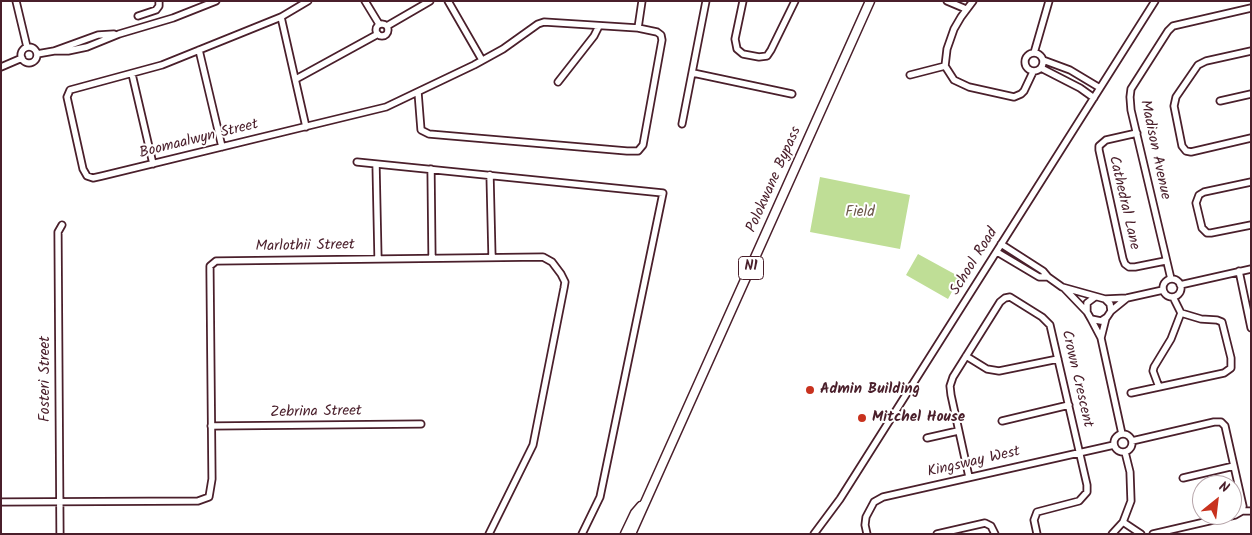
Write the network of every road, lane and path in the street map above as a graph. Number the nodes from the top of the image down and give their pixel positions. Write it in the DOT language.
graph roads {
  1 [pos="16,1"];
  2 [pos="159,1"];
  3 [pos="216,1"];
  4 [pos="308,1"];
  5 [pos="365,1"];
  6 [pos="430,1"];
  7 [pos="448,1"];
  8 [pos="642,1"];
  9 [pos="706,1"];
  10 [pos="743,1"];
  11 [pos="794,1"];
  12 [pos="870,1"];
  13 [pos="947,1"];
  14 [pos="973,1"];
  15 [pos="1049,1"];
  16 [pos="1155,1"];
  17 [pos="1251,8"];
  18 [pos="966,9"];
  19 [pos="138,16"];
  20 [pos="281,18"];
  21 [pos="379,24"];
  22 [pos="387,26"];
  23 [pos="599,26"];
  24 [pos="638,28"];
  25 [pos="378,34"];
  26 [pos="27,47"];
  27 [pos="199,50"];
  28 [pos="1251,51"];
  29 [pos="1034,53"];
  30 [pos="37,54"];
  31 [pos="22,58"];
  32 [pos="482,60"];
  33 [pos="1043,60"];
  34 [pos="945,66"];
  35 [pos="1,67"];
  36 [pos="1041,68"];
  37 [pos="693,72"];
  38 [pos="1033,72"];
  39 [pos="132,74"];
  40 [pos="910,75"];
  41 [pos="296,79"];
  42 [pos="558,82"];
  43 [pos="1100,88"];
  44 [pos="418,92"];
  45 [pos="792,94"];
  46 [pos="1251,94"];
  47 [pos="1094,98"];
  48 [pos="1220,101"];
  49 [pos="682,124"];
  50 [pos="306,127"];
  51 [pos="1137,133"];
  52 [pos="1251,138"];
  53 [pos="222,147"];
  54 [pos="357,162"];
  55 [pos="153,164"];
  56 [pos="376,164"];
  57 [pos="431,169"];
  58 [pos="490,175"];
  59 [pos="1251,182"];
  60 [pos="62,225"];
  61 [pos="1251,225"];
  62 [pos="1001,244"];
  63 [pos="997,252"];
  64 [pos="378,258"];
  65 [pos="432,258"];
  66 [pos="492,258"];
  67 [pos="1165,261"];
  68 [pos="1251,269"];
  69 [pos="1239,272"];
  70 [pos="1048,278"];
  71 [pos="1170,279"];
  72 [pos="1180,285"];
  73 [pos="1062,287"];
  74 [pos="1163,290"];
  75 [pos="1095,297"];
  76 [pos="1173,297"];
  77 [pos="1105,298"];
  78 [pos="1127,298"];
  79 [pos="1110,311"];
  80 [pos="1086,312"];
  81 [pos="1181,313"];
  82 [pos="1106,318"];
  83 [pos="1091,319"];
  84 [pos="1251,328"];
  85 [pos="1101,338"];
  86 [pos="966,356"];
  87 [pos="1058,359"];
  88 [pos="1159,387"];
  89 [pos="1131,393"];
  90 [pos="1069,405"];
  91 [pos="1002,421"];
  92 [pos="421,424"];
  93 [pos="211,426"];
  94 [pos="958,431"];
  95 [pos="1122,434"];
  96 [pos="927,438"];
  97 [pos="1132,441"];
  98 [pos="1114,445"];
  99 [pos="1080,452"];
  100 [pos="1125,452"];
  101 [pos="1234,466"];
  102 [pos="1236,475"];
  103 [pos="970,477"];
  104 [pos="1183,478"];
  105 [pos="1,502"];
  106 [pos="60,502"];
  107 [pos="1242,502"];
  108 [pos="645,503"];
  109 [pos="1242,511"];
  110 [pos="1251,511"];
  111 [pos="1122,522"];
  112 [pos="1192,525"];
  113 [pos="60,534"];
  114 [pos="489,534"];
  115 [pos="582,534"];
  116 [pos="624,534"];
  117 [pos="631,534"];
  118 [pos="814,534"];
  119 [pos="867,534"];
  120 [pos="938,534"];
  121 [pos="995,534"];
  122 [pos="1037,534"];
  123 [pos="1112,534"];
  124 [pos="1141,534"];
  125 [pos="1153,534"];
  1 -- 26 [label="street"];
  2 -- 19 [label="street"];
  3 -- 30 [label="street"];
  4 -- 20 [label="street, Boomaalwyn Street"];
  5 -- 21 [label="street"];
  6 -- 22 [label="street"];
  7 -- 32 [label="street"];
  8 -- 24 [label="street"];
  9 -- 37 [label="street"];
  10 -- 11 [label="street"];
  12 -- 108 [label="highway, Polokwane Bypass / N1"];
  13 -- 18 [label="street"];
  14 -- 18 [label="street"];
  15 -- 29 [label="street"];
  16 -- 43 [label="street, School Road"];
  17 -- 51 [label="street, Madison Avenue"];
  18 -- 34 [label="street"];
  20 -- 27 [label="street, Boomaalwyn Street"];
  20 -- 41 [label="street"];
  21 -- 22 [label="street"];
  21 -- 25 [label="street"];
  22 -- 25 [label="street"];
  23 -- 24 [label="street, Boomaalwyn Street"];
  23 -- 32 [label="street, Boomaalwyn Street"];
  23 -- 42 [label="street"];
  24 -- 44 [label="street, Boomaalwyn Street"];
  25 -- 41 [label="street"];
  26 -- 30 [label="street"];
  26 -- 31 [label="street"];
  27 -- 39 [label="street, Boomaalwyn Street"];
  27 -- 53 [label="street"];
  28 -- 52 [label="street"];
  29 -- 33 [label="street"];
  29 -- 38 [label="street"];
  30 -- 31 [label="street"];
  31 -- 35 [label="street"];
  32 -- 44 [label="street, Boomaalwyn Street"];
  33 -- 36 [label="street"];
  33 -- 43 [label="street"];
  34 -- 38 [label="street"];
  34 -- 40 [label="street"];
  36 -- 38 [label="street"];
  36 -- 47 [label="street"];
  37 -- 45 [label="street"];
  37 -- 49 [label="street"];
  39 -- 55 [label="street"];
  39 -- 55 [label="street, Boomaalwyn Street"];
  41 -- 50 [label="street"];
  43 -- 47 [label="street, School Road"];
  44 -- 50 [label="street, Boomaalwyn Street"];
  46 -- 48 [label="street"];
  47 -- 62 [label="street, School Road"];
  50 -- 53 [label="street, Boomaalwyn Street"];
  51 -- 67 [label="street, Madison Avenue"];
  51 -- 67 [label="street, Cathedral Lane"];
  53 -- 55 [label="street, Boomaalwyn Street"];
  54 -- 56 [label="street"];
  56 -- 57 [label="street"];
  56 -- 64 [label="street"];
  57 -- 58 [label="street"];
  57 -- 65 [label="street"];
  58 -- 66 [label="street"];
  58 -- 115 [label="street"];
  59 -- 61 [label="street"];
  60 -- 106 [label="street, Fosteri Street"];
  62 -- 63 [label="street, School Road"];
  62 -- 70 [label="street"];
  63 -- 70 [label="street"];
  63 -- 118 [label="street, School Road"];
  64 -- 65 [label="street, Marlothii Street"];
  64 -- 93 [label="street, Marlothii Street"];
  65 -- 66 [label="street, Marlothii Street"];
  66 -- 114 [label="street, Marlothii Street"];
  67 -- 71 [label="street, Madison Avenue"];
  68 -- 69 [label="street"];
  69 -- 72 [label="street"];
  69 -- 84 [label="street"];
  70 -- 73 [label="street"];
  71 -- 72 [label="street"];
  71 -- 74 [label="street"];
  72 -- 76 [label="street"];
  73 -- 75 [label="street"];
  73 -- 80 [label="street"];
  74 -- 76 [label="street"];
  74 -- 78 [label="street"];
  75 -- 77 [label="street"];
  75 -- 80 [label="street"];
  76 -- 81 [label="street"];
  77 -- 78 [label="street"];
  77 -- 79 [label="street"];
  78 -- 79 [label="street"];
  79 -- 82 [label="street"];
  80 -- 83 [label="street"];
  81 -- 88 [label="street"];
  81 -- 88 [label="street"];
  82 -- 83 [label="street"];
  82 -- 85 [label="street"];
  83 -- 85 [label="street"];
  85 -- 95 [label="street"];
  86 -- 87 [label="street"];
  86 -- 87 [label="street, Crown Crescent"];
  86 -- 94 [label="street, Crown Crescent"];
  87 -- 90 [label="street, Crown Crescent"];
  88 -- 89 [label="street"];
  90 -- 91 [label="street"];
  90 -- 99 [label="street, Crown Crescent"];
  92 -- 93 [label="street, Zebrina Street"];
  93 -- 106 [label="street, Marlothii Street"];
  94 -- 96 [label="street"];
  94 -- 103 [label="street, Crown Crescent"];
  95 -- 97 [label="street"];
  95 -- 98 [label="street"];
  97 -- 100 [label="street"];
  97 -- 101 [label="street"];
  98 -- 99 [label="street, Kingsway West"];
  98 -- 100 [label="street"];
  99 -- 103 [label="street, Kingsway West"];
  99 -- 122 [label="street, Crown Crescent"];
  100 -- 111 [label="street"];
  101 -- 102 [label="street"];
  101 -- 104 [label="street"];
  103 -- 119 [label="street, Kingsway West"];
  105 -- 106 [label="street, Marlothii Street"];
  106 -- 113 [label="street, Fosteri Street"];
  107 -- 109 [label="street"];
  108 -- 116 [label="highway"];
  108 -- 117 [label="highway, Polokwane Bypass / N1"];
  109 -- 110 [label="street"];
  111 -- 123 [label="street"];
  111 -- 124 [label="street"];
  112 -- 125 [label="street"];
  120 -- 121 [label="street"];
}
